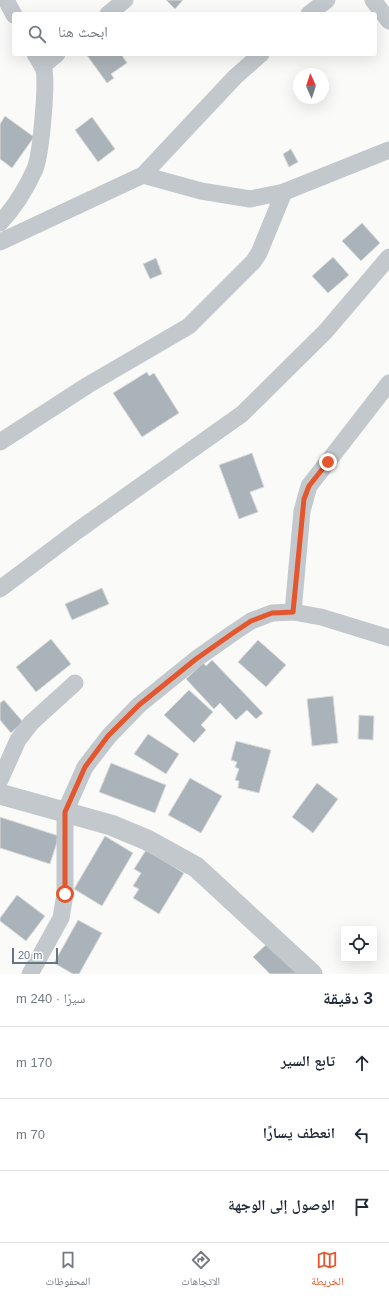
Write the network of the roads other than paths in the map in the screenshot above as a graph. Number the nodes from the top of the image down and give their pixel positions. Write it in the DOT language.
graph roads {
  1 [pos="6,0"];
  2 [pos="125,0"];
  3 [pos="327,0"];
  4 [pos="373,0"];
  5 [pos="12,12"];
  6 [pos="110,12"];
  7 [pos="312,12"];
  8 [pos="389,22"];
  9 [pos="51,56"];
  10 [pos="259,56"];
  11 [pos="39,60"];
  12 [pos="389,150"];
  13 [pos="143,175"];
  14 [pos="284,192"];
  15 [pos="0,223"];
  16 [pos="0,242"];
  17 [pos="389,257"];
  18 [pos="389,383"];
  19 [pos="0,442"];
  20 [pos="0,589"];
  21 [pos="293,612"];
  22 [pos="389,638"];
  23 [pos="75,683"];
  24 [pos="0,780"];
  25 [pos="0,794"];
  26 [pos="65,812"];
  27 [pos="30,974"];
  28 [pos="312,974"];
  1 -- 5 [label="street"];
  2 -- 6 [label="street"];
  3 -- 7 [label="street"];
  4 -- 8 [label="street"];
  9 -- 11 [label="street"];
  10 -- 13 [label="street"];
  11 -- 15 [label="street"];
  12 -- 14 [label="street"];
  13 -- 14 [label="street"];
  13 -- 16 [label="street"];
  14 -- 19 [label="street"];
  17 -- 20 [label="street"];
  18 -- 21 [label="street"];
  21 -- 22 [label="street"];
  21 -- 26 [label="street"];
  23 -- 24 [label="street"];
  25 -- 26 [label="street"];
  26 -- 27 [label="street"];
  26 -- 28 [label="street"];
}
